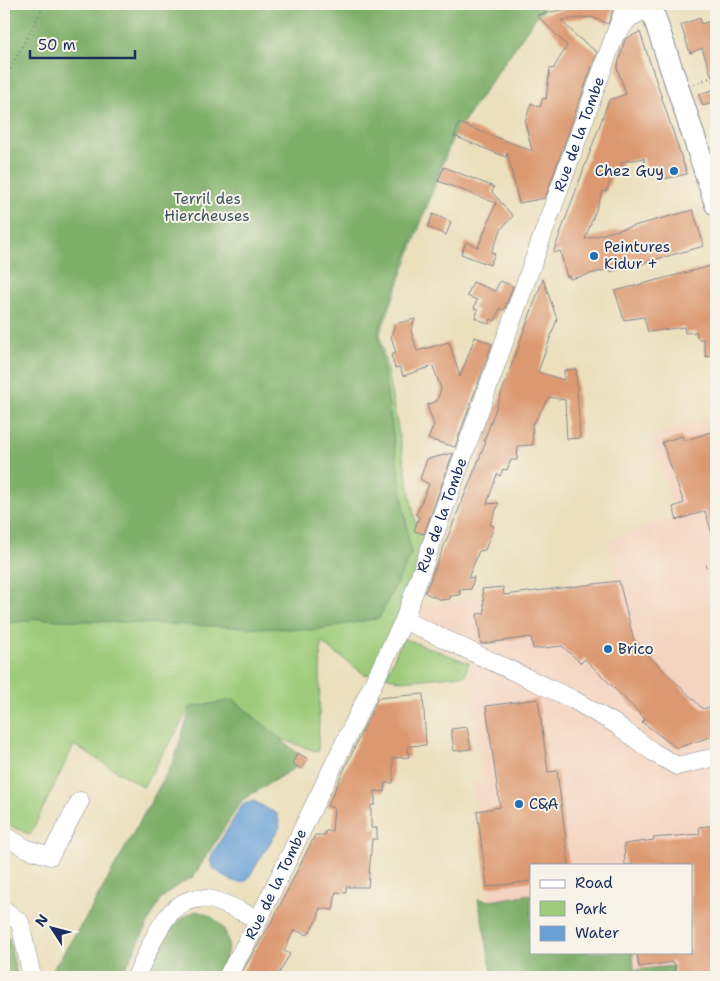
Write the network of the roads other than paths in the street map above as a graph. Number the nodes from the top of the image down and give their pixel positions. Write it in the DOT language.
graph roads {
  1 [pos="626,4"];
  2 [pos="650,6"];
  3 [pos="615,36"];
  4 [pos="716,204"];
  5 [pos="404,620"];
  6 [pos="716,757"];
  7 [pos="80,801"];
  8 [pos="4,835"];
  9 [pos="4,910"];
  10 [pos="258,920"];
  11 [pos="32,977"];
  12 [pos="136,977"];
  13 [pos="227,977"];
  1 -- 3 [label="street, Rue de la Tombe"];
  2 -- 3 [label="street, Rue de la Tombe"];
  2 -- 4 [label="main road"];
  3 -- 5 [label="street, Rue de la Tombe"];
  5 -- 6 [label="street"];
  5 -- 10 [label="street, Rue de la Tombe"];
  7 -- 8 [label="street"];
  9 -- 11 [label="street"];
  10 -- 12 [label="street"];
  10 -- 13 [label="street, Rue de la Tombe"];
}
